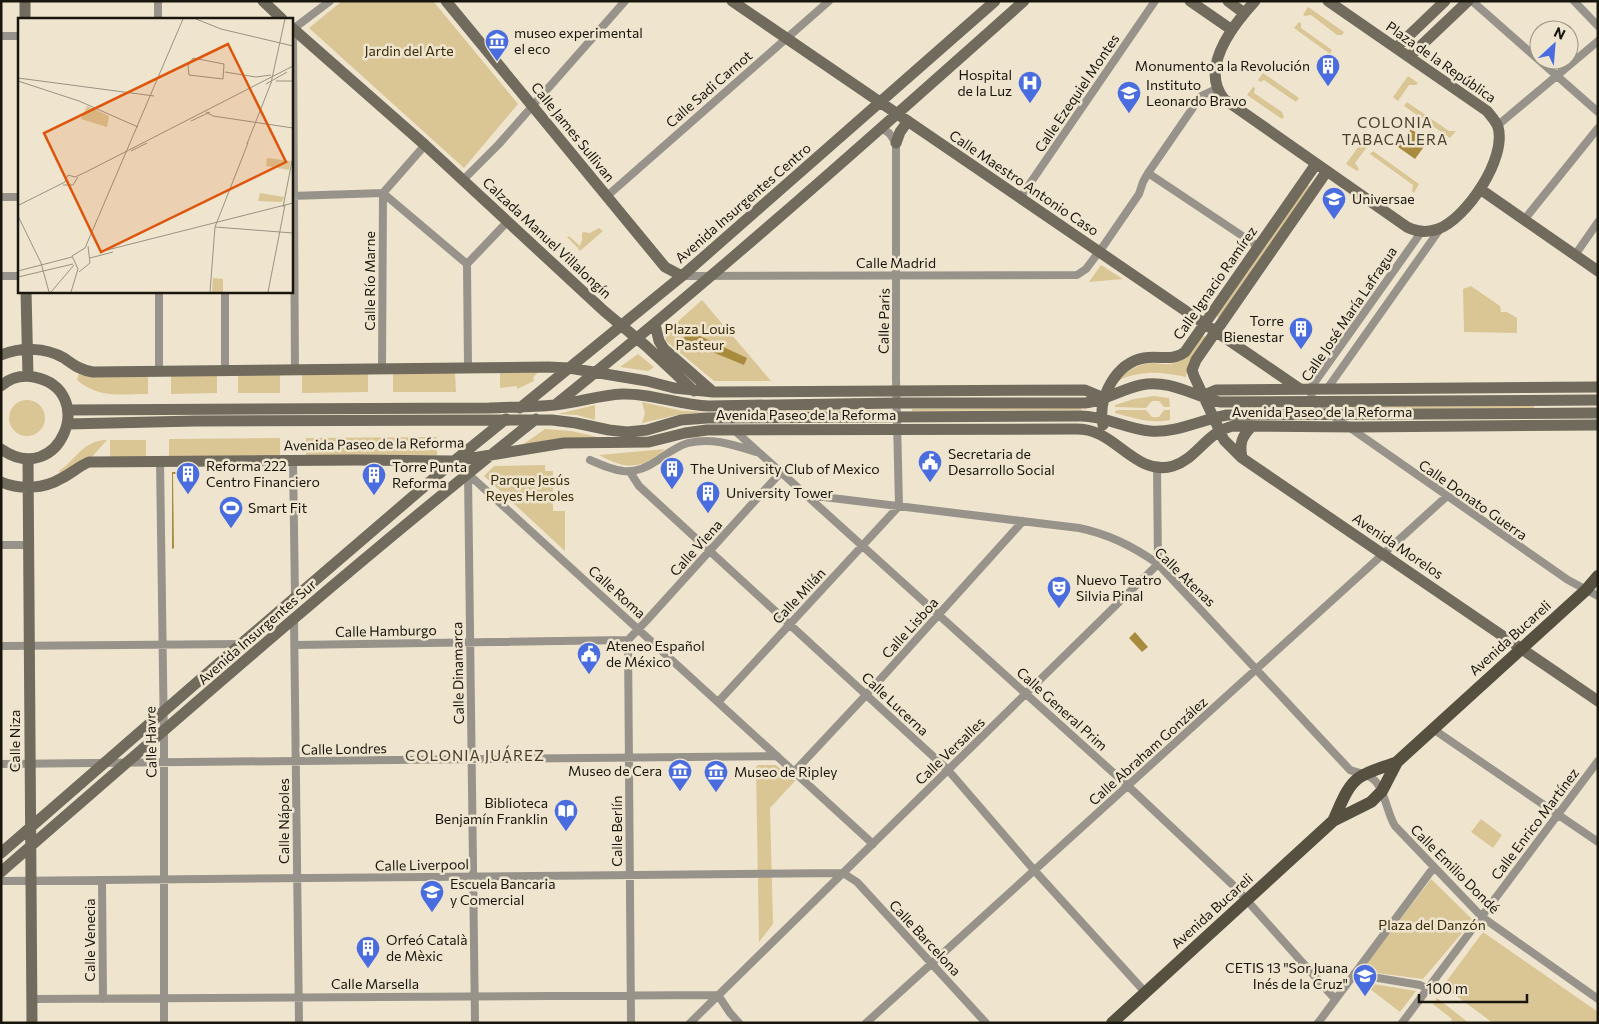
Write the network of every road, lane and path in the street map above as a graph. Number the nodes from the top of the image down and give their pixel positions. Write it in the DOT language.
graph roads {
  1 [pos="25,1"];
  2 [pos="158,1"];
  3 [pos="263,1"];
  4 [pos="330,1"];
  5 [pos="625,1"];
  6 [pos="732,1"];
  7 [pos="829,1"];
  8 [pos="995,1"];
  9 [pos="1024,1"];
  10 [pos="1155,1"];
  11 [pos="1190,1"];
  12 [pos="1228,1"];
  13 [pos="1255,1"];
  14 [pos="1328,1"];
  15 [pos="1445,1"];
  16 [pos="1468,1"];
  17 [pos="1472,1"];
  18 [pos="1574,1"];
  19 [pos="448,2"];
  20 [pos="1244,12"];
  21 [pos="25,18"];
  22 [pos="158,18"];
  23 [pos="281,18"];
  24 [pos="1598,26"];
  25 [pos="292,28"];
  26 [pos="1232,30"];
  27 [pos="958,35"];
  28 [pos="1,36"];
  29 [pos="18,36"];
  30 [pos="787,38"];
  31 [pos="1598,41"];
  32 [pos="1396,48"];
  33 [pos="970,49"];
  34 [pos="1409,57"];
  35 [pos="1557,76"];
  36 [pos="1216,89"];
  37 [pos="881,103"];
  38 [pos="531,105"];
  39 [pos="1598,112"];
  40 [pos="897,114"];
  41 [pos="908,121"];
  42 [pos="1498,125"];
  43 [pos="881,128"];
  44 [pos="1598,128"];
  45 [pos="896,143"];
  46 [pos="424,145"];
  47 [pos="1316,164"];
  48 [pos="1327,171"];
  49 [pos="1148,173"];
  50 [pos="463,180"];
  51 [pos="1480,189"];
  52 [pos="383,193"];
  53 [pos="292,196"];
  54 [pos="1,197"];
  55 [pos="18,197"];
  56 [pos="606,197"];
  57 [pos="1020,198"];
  58 [pos="1524,220"];
  59 [pos="508,221"];
  60 [pos="1598,222"];
  61 [pos="1441,228"];
  62 [pos="1422,232"];
  63 [pos="1259,247"];
  64 [pos="1099,252"];
  65 [pos="1575,255"];
  66 [pos="467,264"];
  67 [pos="1598,271"];
  68 [pos="897,275"];
  69 [pos="1,276"];
  70 [pos="18,276"];
  71 [pos="682,276"];
  72 [pos="712,276"];
  73 [pos="26,292"];
  74 [pos="159,292"];
  75 [pos="225,292"];
  76 [pos="655,324"];
  77 [pos="1205,324"];
  78 [pos="622,326"];
  79 [pos="1215,331"];
  80 [pos="638,339"];
  81 [pos="28,350"];
  82 [pos="1,355"];
  83 [pos="664,362"];
  84 [pos="468,368"];
  85 [pos="569,368"];
  86 [pos="295,370"];
  87 [pos="382,370"];
  88 [pos="159,371"];
  89 [pos="225,371"];
  90 [pos="595,373"];
  91 [pos="28,376"];
  92 [pos="656,382"];
  93 [pos="1,386"];
  94 [pos="1598,388"];
  95 [pos="1305,389"];
  96 [pos="1328,389"];
  97 [pos="694,391"];
  98 [pos="713,392"];
  99 [pos="1202,396"];
  100 [pos="896,397"];
  101 [pos="1104,398"];
  102 [pos="1598,400"];
  103 [pos="1313,402"];
  104 [pos="554,405"];
  105 [pos="522,406"];
  106 [pos="709,406"];
  107 [pos="68,410"];
  108 [pos="1598,413"];
  109 [pos="1331,415"];
  110 [pos="720,417"];
  111 [pos="897,417"];
  112 [pos="1213,418"];
  113 [pos="1102,419"];
  114 [pos="504,420"];
  115 [pos="536,420"];
  116 [pos="68,424"];
  117 [pos="1598,425"];
  118 [pos="1252,426"];
  119 [pos="1348,427"];
  120 [pos="733,429"];
  121 [pos="898,430"];
  122 [pos="1219,431"];
  123 [pos="1106,438"];
  124 [pos="1,449"];
  125 [pos="758,452"];
  126 [pos="491,455"];
  127 [pos="1242,458"];
  128 [pos="28,459"];
  129 [pos="293,460"];
  130 [pos="590,460"];
  131 [pos="160,461"];
  132 [pos="454,461"];
  133 [pos="1157,468"];
  134 [pos="630,472"];
  135 [pos="781,472"];
  136 [pos="468,473"];
  137 [pos="1,482"];
  138 [pos="28,487"];
  139 [pos="807,495"];
  140 [pos="1446,497"];
  141 [pos="898,506"];
  142 [pos="1023,521"];
  143 [pos="1,545"];
  144 [pos="29,545"];
  145 [pos="862,546"];
  146 [pos="710,551"];
  147 [pos="1383,554"];
  148 [pos="1158,564"];
  149 [pos="1598,576"];
  150 [pos="1592,593"];
  151 [pos="295,597"];
  152 [pos="939,615"];
  153 [pos="294,619"];
  154 [pos="790,624"];
  155 [pos="639,630"];
  156 [pos="628,640"];
  157 [pos="470,642"];
  158 [pos="241,644"];
  159 [pos="162,645"];
  160 [pos="295,645"];
  161 [pos="1,646"];
  162 [pos="30,646"];
  163 [pos="1521,648"];
  164 [pos="1257,669"];
  165 [pos="1026,693"];
  166 [pos="867,694"];
  167 [pos="1598,701"];
  168 [pos="718,702"];
  169 [pos="163,711"];
  170 [pos="1433,729"];
  171 [pos="164,731"];
  172 [pos="777,756"];
  173 [pos="628,758"];
  174 [pos="471,760"];
  175 [pos="1598,761"];
  176 [pos="296,762"];
  177 [pos="1397,762"];
  178 [pos="126,763"];
  179 [pos="164,763"];
  180 [pos="1,764"];
  181 [pos="31,764"];
  182 [pos="106,764"];
  183 [pos="948,770"];
  184 [pos="794,772"];
  185 [pos="1366,774"];
  186 [pos="1128,786"];
  187 [pos="1382,791"];
  188 [pos="1558,814"];
  189 [pos="1333,821"];
  190 [pos="31,827"];
  191 [pos="1598,842"];
  192 [pos="872,844"];
  193 [pos="31,846"];
  194 [pos="1,853"];
  195 [pos="1434,868"];
  196 [pos="1034,870"];
  197 [pos="1,872"];
  198 [pos="843,873"];
  199 [pos="629,875"];
  200 [pos="473,877"];
  201 [pos="297,879"];
  202 [pos="164,880"];
  203 [pos="31,881"];
  204 [pos="102,881"];
  205 [pos="1,882"];
  206 [pos="1247,900"];
  207 [pos="1482,917"];
  208 [pos="931,963"];
  209 [pos="1354,974"];
  210 [pos="1428,989"];
  211 [pos="1146,992"];
  212 [pos="630,995"];
  213 [pos="718,995"];
  214 [pos="474,996"];
  215 [pos="164,998"];
  216 [pos="299,998"];
  217 [pos="32,999"];
  218 [pos="103,999"];
  219 [pos="1335,999"];
  220 [pos="1598,999"];
  221 [pos="32,1023"];
  222 [pos="164,1023"];
  223 [pos="299,1023"];
  224 [pos="475,1023"];
  225 [pos="631,1023"];
  226 [pos="690,1023"];
  227 [pos="739,1023"];
  228 [pos="866,1023"];
  229 [pos="986,1023"];
  230 [pos="1112,1023"];
  231 [pos="1318,1023"];
  232 [pos="1402,1023"];
  1 -- 21 [label="main road"];
  2 -- 22 [label="street"];
  3 -- 23 [label="main road"];
  4 -- 25 [label="street"];
  5 -- 38 [label="street"];
  6 -- 30 [label="main road, Calle Maestro Antonio Caso"];
  7 -- 30 [label="street, Calle Sadi Carnot"];
  8 -- 27 [label="main road, Avenida Insurgentes Centro"];
  9 -- 33 [label="main road"];
  10 -- 57 [label="street, Calle Ezequiel Montes"];
  11 -- 26 [label="main road"];
  12 -- 20 [label="main road"];
  13 -- 20 [label="main road"];
  14 -- 32 [label="main road, Plaza de la República"];
  15 -- 32 [label="main road"];
  16 -- 34 [label="main road"];
  17 -- 35 [label="street"];
  18 -- 24 [label="street"];
  19 -- 38 [label="main road, Calle James Sullivan"];
  20 -- 26 [label="main road"];
  25 -- 46 [label="main road, Calzada Manuel Villalongín"];
  25 -- 53 [label="street"];
  26 -- 36 [label="main road"];
  27 -- 33 [label="main road"];
  27 -- 37 [label="main road, Avenida Insurgentes Centro"];
  28 -- 29 [label="street"];
  30 -- 37 [label="main road, Calle Maestro Antonio Caso"];
  30 -- 56 [label="street, Calle Sadi Carnot"];
  31 -- 35 [label="street"];
  32 -- 34 [label="main road, Plaza de la República"];
  33 -- 40 [label="main road"];
  34 -- 42 [label="main road, Plaza de la República"];
  35 -- 39 [label="street"];
  35 -- 42 [label="street"];
  36 -- 47 [label="main road"];
  36 -- 49 [label="street, Calle Madrid"];
  37 -- 40 [label="main road, Calle Maestro Antonio Caso"];
  37 -- 71 [label="main road, Avenida Insurgentes Centro"];
  38 -- 50 [label="street"];
  38 -- 56 [label="main road, Calle James Sullivan"];
  40 -- 41 [label="main road, Calle Maestro Antonio Caso"];
  40 -- 43 [label="main road"];
  41 -- 45 [label="main road"];
  41 -- 57 [label="main road, Calle Maestro Antonio Caso"];
  42 -- 51 [label="main road, Plaza de la República"];
  43 -- 45 [label="street"];
  43 -- 72 [label="main road"];
  44 -- 58 [label="street"];
  45 -- 68 [label="street, Calle Paris"];
  46 -- 50 [label="main road, Calzada Manuel Villalongín"];
  46 -- 52 [label="street"];
  47 -- 48 [label="main road"];
  47 -- 63 [label="main road, Calle Ignacio Ramírez"];
  48 -- 62 [label="main road"];
  48 -- 79 [label="main road, Calle Ignacio Ramírez"];
  49 -- 63 [label="street"];
  49 -- 64 [label="street, Calle Madrid"];
  50 -- 59 [label="main road, Calzada Manuel Villalongín"];
  51 -- 58 [label="main road"];
  51 -- 61 [label="main road, Plaza de la República"];
  52 -- 53 [label="street"];
  52 -- 66 [label="street"];
  52 -- 87 [label="street, Calle Río Marne"];
  53 -- 86 [label="street"];
  54 -- 55 [label="street"];
  56 -- 71 [label="main road, Calle James Sullivan"];
  57 -- 64 [label="main road, Calle Maestro Antonio Caso"];
  58 -- 65 [label="main road"];
  59 -- 66 [label="street"];
  59 -- 78 [label="main road, Calzada Manuel Villalongín"];
  60 -- 65 [label="street"];
  61 -- 62 [label="main road, Plaza de la República"];
  61 -- 96 [label="street, Calle José María Lafragua"];
  62 -- 95 [label="street, Calle José María Lafragua"];
  63 -- 77 [label="main road, Calle Ignacio Ramírez"];
  64 -- 68 [label="street, Calle Madrid"];
  64 -- 77 [label="main road, Calle Maestro Antonio Caso"];
  65 -- 67 [label="main road"];
  66 -- 84 [label="street"];
  68 -- 72 [label="street, Calle Madrid"];
  68 -- 100 [label="street, Calle Paris"];
  69 -- 70 [label="street"];
  71 -- 72 [label="street, Calle Madrid"];
  71 -- 78 [label="main road, Avenida Insurgentes Centro"];
  72 -- 76 [label="main road"];
  73 -- 81 [label="main road"];
  74 -- 88 [label="street"];
  75 -- 89 [label="street"];
  76 -- 80 [label="main road"];
  76 -- 98 [label="main road"];
  77 -- 79 [label="main road, Calle Maestro Antonio Caso"];
  77 -- 101 [label="main road, Calle Ignacio Ramírez"];
  78 -- 80 [label="main road, Calzada Manuel Villalongín"];
  78 -- 85 [label="main road, Avenida Insurgentes Centro"];
  79 -- 95 [label="main road, Calle Maestro Antonio Caso"];
  79 -- 99 [label="main road, Calle Ignacio Ramírez"];
  80 -- 83 [label="main road, Calzada Manuel Villalongín"];
  80 -- 90 [label="main road"];
  81 -- 82 [label="main road, Avenida Paseo de la Reforma"];
  81 -- 88 [label="main road, Avenida Paseo de la Reforma"];
  81 -- 91 [label="main road"];
  83 -- 92 [label="main road"];
  83 -- 97 [label="main road, Calzada Manuel Villalongín"];
  84 -- 85 [label="main road, Avenida Paseo de la Reforma"];
  84 -- 87 [label="main road, Avenida Paseo de la Reforma"];
  85 -- 90 [label="main road, Avenida Paseo de la Reforma"];
  85 -- 105 [label="main road, Avenida Insurgentes Centro"];
  86 -- 87 [label="main road, Avenida Paseo de la Reforma"];
  86 -- 89 [label="main road, Avenida Paseo de la Reforma"];
  88 -- 89 [label="main road, Avenida Paseo de la Reforma"];
  90 -- 92 [label="main road, Avenida Paseo de la Reforma"];
  90 -- 104 [label="main road"];
  91 -- 93 [label="main road"];
  91 -- 107 [label="main road"];
  92 -- 97 [label="main road, Avenida Paseo de la Reforma"];
  94 -- 96 [label="main road, Avenida Paseo de la Reforma"];
  95 -- 96 [label="main road, Avenida Paseo de la Reforma"];
  95 -- 99 [label="main road, Avenida Paseo de la Reforma"];
  95 -- 103 [label="street, Calle José María Lafragua"];
  97 -- 98 [label="main road, Avenida Paseo de la Reforma"];
  97 -- 106 [label="main road, Calzada Manuel Villalongín"];
  98 -- 100 [label="main road, Avenida Paseo de la Reforma"];
  99 -- 101 [label="main road, Avenida Paseo de la Reforma"];
  99 -- 103 [label="main road, Avenida Paseo de la Reforma"];
  99 -- 112 [label="main road, Avenida Morelos"];
  100 -- 101 [label="main road, Avenida Paseo de la Reforma"];
  100 -- 106 [label="main road, Avenida Paseo de la Reforma"];
  100 -- 111 [label="street, Calle Paris"];
  101 -- 113 [label="main road, Calle Ignacio Ramírez"];
  102 -- 103 [label="main road, Avenida Paseo de la Reforma"];
  103 -- 109 [label="street, Calle José María Lafragua"];
  104 -- 105 [label="main road, Avenida Paseo de la Reforma"];
  104 -- 106 [label="main road, Avenida Paseo de la Reforma"];
  104 -- 115 [label="main road"];
  105 -- 107 [label="main road, Avenida Paseo de la Reforma"];
  105 -- 114 [label="main road, Avenida Insurgentes Centro"];
  106 -- 110 [label="main road, Calzada Manuel Villalongín"];
  107 -- 116 [label="main road"];
  108 -- 109 [label="main road, Avenida Paseo de la Reforma"];
  109 -- 112 [label="main road, Avenida Paseo de la Reforma"];
  109 -- 119 [label="street, Calle José María Lafragua"];
  110 -- 111 [label="main road, Avenida Paseo de la Reforma"];
  110 -- 115 [label="main road, Avenida Paseo de la Reforma"];
  110 -- 120 [label="main road, Calzada Manuel Villalongín"];
  111 -- 113 [label="main road, Avenida Paseo de la Reforma"];
  111 -- 121 [label="street, Calle Paris"];
  112 -- 113 [label="main road, Avenida Paseo de la Reforma"];
  112 -- 122 [label="main road, Avenida Morelos"];
  113 -- 123 [label="main road, Calle Ignacio Ramírez"];
  114 -- 115 [label="main road, Avenida Paseo de la Reforma"];
  114 -- 116 [label="main road, Avenida Paseo de la Reforma"];
  114 -- 132 [label="main road, Avenida Insurgentes Sur"];
  115 -- 126 [label="main road, Avenida Insurgentes Sur"];
  116 -- 128 [label="main road"];
  117 -- 119 [label="main road, Avenida Paseo de la Reforma"];
  118 -- 119 [label="main road, Avenida Paseo de la Reforma"];
  118 -- 122 [label="main road, Avenida Paseo de la Reforma"];
  118 -- 127 [label="main road"];
  119 -- 140 [label="street, Calle Donato Guerra"];
  120 -- 121 [label="main road, Avenida Paseo de la Reforma"];
  120 -- 125 [label="street, Calzada Manuel Villalongín"];
  120 -- 126 [label="main road, Avenida Paseo de la Reforma"];
  121 -- 123 [label="main road, Avenida Paseo de la Reforma"];
  121 -- 141 [label="street, Calle Paris"];
  122 -- 127 [label="main road, Avenida Morelos"];
  122 -- 133 [label="main road, Avenida Paseo de la Reforma"];
  123 -- 133 [label="main road, Avenida Paseo de la Reforma"];
  124 -- 128 [label="main road"];
  125 -- 134 [label="street, Avenida Paseo de la Reforma"];
  125 -- 135 [label="street, Calzada Manuel Villalongín"];
  126 -- 132 [label="main road, Avenida Paseo de la Reforma"];
  126 -- 136 [label="main road, Avenida Insurgentes Sur"];
  127 -- 147 [label="main road, Avenida Morelos"];
  128 -- 138 [label="main road, Calle Niza"];
  129 -- 131 [label="main road, Avenida Paseo de la Reforma"];
  129 -- 132 [label="main road, Avenida Paseo de la Reforma"];
  129 -- 151 [label="street"];
  130 -- 134 [label="street"];
  131 -- 138 [label="main road, Avenida Paseo de la Reforma"];
  131 -- 159 [label="street, Calle Havre"];
  132 -- 136 [label="street, Calle Roma"];
  132 -- 151 [label="main road, Avenida Insurgentes Sur"];
  133 -- 148 [label="street"];
  134 -- 146 [label="street, Calle Lucerna"];
  135 -- 139 [label="street, Calle General Prim"];
  135 -- 146 [label="street, Calle Viena"];
  136 -- 153 [label="main road, Avenida Insurgentes Sur"];
  136 -- 155 [label="street, Calle Roma"];
  136 -- 157 [label="street, Calle Dinamarca"];
  137 -- 138 [label="main road, Avenida Paseo de la Reforma"];
  138 -- 144 [label="main road, Calle Niza"];
  139 -- 141 [label="street, Calle Atenas"];
  139 -- 145 [label="street, Calle General Prim"];
  140 -- 147 [label="street, Calle Abraham González"];
  140 -- 150 [label="street, Calle Donato Guerra"];
  141 -- 142 [label="street, Calle Atenas"];
  141 -- 145 [label="street, Calle Milán"];
  142 -- 148 [label="street, Calle Atenas"];
  142 -- 152 [label="street, Calle Lisboa"];
  143 -- 144 [label="street"];
  144 -- 162 [label="main road, Calle Niza"];
  145 -- 152 [label="street, Calle General Prim"];
  145 -- 154 [label="street, Calle Milán"];
  146 -- 154 [label="street, Calle Lucerna"];
  146 -- 155 [label="street, Calle Viena"];
  147 -- 163 [label="main road, Avenida Morelos"];
  147 -- 164 [label="street, Calle Abraham González"];
  148 -- 164 [label="street, Calle Atenas"];
  148 -- 165 [label="street, Calle Versalles"];
  149 -- 150 [label="main road, Avenida Bucareli"];
  150 -- 163 [label="main road, Avenida Bucareli"];
  151 -- 158 [label="main road, Avenida Insurgentes Sur"];
  152 -- 165 [label="street, Calle General Prim"];
  152 -- 166 [label="street, Calle Lisboa"];
  153 -- 160 [label="street, Calle Nápoles"];
  153 -- 171 [label="main road, Avenida Insurgentes Sur"];
  154 -- 166 [label="street, Calle Lucerna"];
  154 -- 168 [label="street, Calle Milán"];
  155 -- 156 [label="street, Calle Viena"];
  155 -- 168 [label="street, Calle Roma"];
  156 -- 157 [label="street, Calle Hamburgo"];
  156 -- 173 [label="street, Calle Berlín"];
  157 -- 160 [label="street, Calle Hamburgo"];
  157 -- 174 [label="street, Calle Dinamarca"];
  158 -- 159 [label="street"];
  158 -- 169 [label="main road, Avenida Insurgentes Sur"];
  159 -- 162 [label="street"];
  159 -- 169 [label="street, Calle Havre"];
  160 -- 176 [label="street, Calle Nápoles"];
  161 -- 162 [label="street"];
  162 -- 181 [label="main road, Calle Niza"];
  163 -- 167 [label="main road, Avenida Morelos"];
  163 -- 170 [label="main road, Avenida Bucareli"];
  164 -- 185 [label="street, Calle Atenas"];
  164 -- 186 [label="street, Calle Abraham González"];
  165 -- 183 [label="street, Calle Versalles"];
  165 -- 186 [label="street, Calle General Prim"];
  166 -- 183 [label="street, Calle Lucerna"];
  166 -- 184 [label="street, Calle Lisboa"];
  168 -- 172 [label="street, Calle Roma"];
  169 -- 171 [label="street, Calle Havre"];
  169 -- 182 [label="main road, Avenida Insurgentes Sur"];
  170 -- 177 [label="main road, Avenida Bucareli"];
  170 -- 188 [label="street"];
  171 -- 178 [label="main road, Avenida Insurgentes Sur"];
  171 -- 179 [label="street, Calle Havre"];
  172 -- 173 [label="street, Calle Londres"];
  172 -- 184 [label="street, Calle Roma"];
  173 -- 174 [label="street, Calle Londres"];
  173 -- 199 [label="street, Calle Berlín"];
  174 -- 176 [label="street, Calle Londres"];
  174 -- 200 [label="street, Calle Dinamarca"];
  175 -- 188 [label="street, Calle Enrico Martínez"];
  176 -- 179 [label="street, Calle Londres"];
  176 -- 201 [label="street, Calle Nápoles"];
  177 -- 185 [label="main road, Avenida Bucareli"];
  177 -- 187 [label="main road, Avenida Bucareli"];
  178 -- 179 [label="street, Calle Londres"];
  178 -- 182 [label="street, Calle Londres"];
  178 -- 193 [label="main road, Avenida Insurgentes Sur"];
  179 -- 202 [label="street, Calle Havre"];
  180 -- 181 [label="street, Calle Londres"];
  181 -- 182 [label="street, Calle Londres"];
  181 -- 190 [label="main road, Calle Niza"];
  182 -- 190 [label="main road, Avenida Insurgentes Sur"];
  183 -- 192 [label="street, Calle Versalles"];
  183 -- 196 [label="street, Calle Lucerna"];
  184 -- 192 [label="street, Calle Roma"];
  185 -- 187 [label="street, Calle Emilio Dondé"];
  185 -- 189 [label="main road, Avenida Bucareli"];
  186 -- 196 [label="street, Calle Abraham González"];
  186 -- 206 [label="street, Calle General Prim"];
  187 -- 189 [label="main road, Avenida Bucareli"];
  187 -- 195 [label="street, Calle Emilio Dondé"];
  188 -- 191 [label="street"];
  188 -- 207 [label="street, Calle Enrico Martínez"];
  189 -- 206 [label="main road, Avenida Bucareli"];
  190 -- 193 [label="main road, Calle Niza"];
  190 -- 194 [label="main road, Avenida Insurgentes Sur"];
  192 -- 198 [label="street, Calle Versalles"];
  193 -- 197 [label="main road, Avenida Insurgentes Sur"];
  193 -- 203 [label="main road, Calle Niza"];
  195 -- 207 [label="street, Calle Emilio Dondé"];
  195 -- 209 [label="street"];
  196 -- 208 [label="street, Calle Abraham González"];
  196 -- 211 [label="street, Calle Lucerna"];
  198 -- 199 [label="street, Calle Liverpool"];
  198 -- 208 [label="street, Calle Barcelona"];
  198 -- 213 [label="street, Calle Versalles"];
  199 -- 200 [label="street, Calle Liverpool"];
  199 -- 212 [label="street, Calle Berlín"];
  200 -- 201 [label="street, Calle Liverpool"];
  200 -- 214 [label="street, Calle Dinamarca"];
  201 -- 202 [label="street, Calle Liverpool"];
  201 -- 216 [label="street, Calle Nápoles"];
  202 -- 204 [label="street, Calle Liverpool"];
  202 -- 215 [label="street, Calle Havre"];
  203 -- 204 [label="street, Calle Liverpool"];
  203 -- 205 [label="street, Calle Liverpool"];
  203 -- 217 [label="main road, Calle Niza"];
  204 -- 218 [label="street, Calle Venecia"];
  206 -- 211 [label="main road, Avenida Bucareli"];
  206 -- 219 [label="street, Calle General Prim"];
  207 -- 210 [label="street, Calle Enrico Martínez"];
  207 -- 220 [label="street, Calle Emilio Dondé"];
  208 -- 228 [label="street, Calle Abraham González"];
  208 -- 229 [label="street, Calle Barcelona"];
  209 -- 210 [label="street"];
  209 -- 219 [label="street"];
  210 -- 232 [label="street, Calle Enrico Martínez"];
  211 -- 230 [label="main road, Avenida Bucareli"];
  212 -- 213 [label="street, Calle Marsella"];
  212 -- 214 [label="street, Calle Marsella"];
  212 -- 225 [label="street, Calle Berlín"];
  213 -- 226 [label="street, Calle Versalles"];
  213 -- 227 [label="street"];
  214 -- 216 [label="street, Calle Marsella"];
  214 -- 224 [label="street, Calle Dinamarca"];
  215 -- 216 [label="street, Calle Marsella"];
  215 -- 218 [label="street, Calle Marsella"];
  215 -- 222 [label="street, Calle Havre"];
  216 -- 223 [label="street, Calle Nápoles"];
  217 -- 218 [label="street, Calle Marsella"];
  217 -- 221 [label="main road, Calle Niza"];
  219 -- 231 [label="street"];
}
